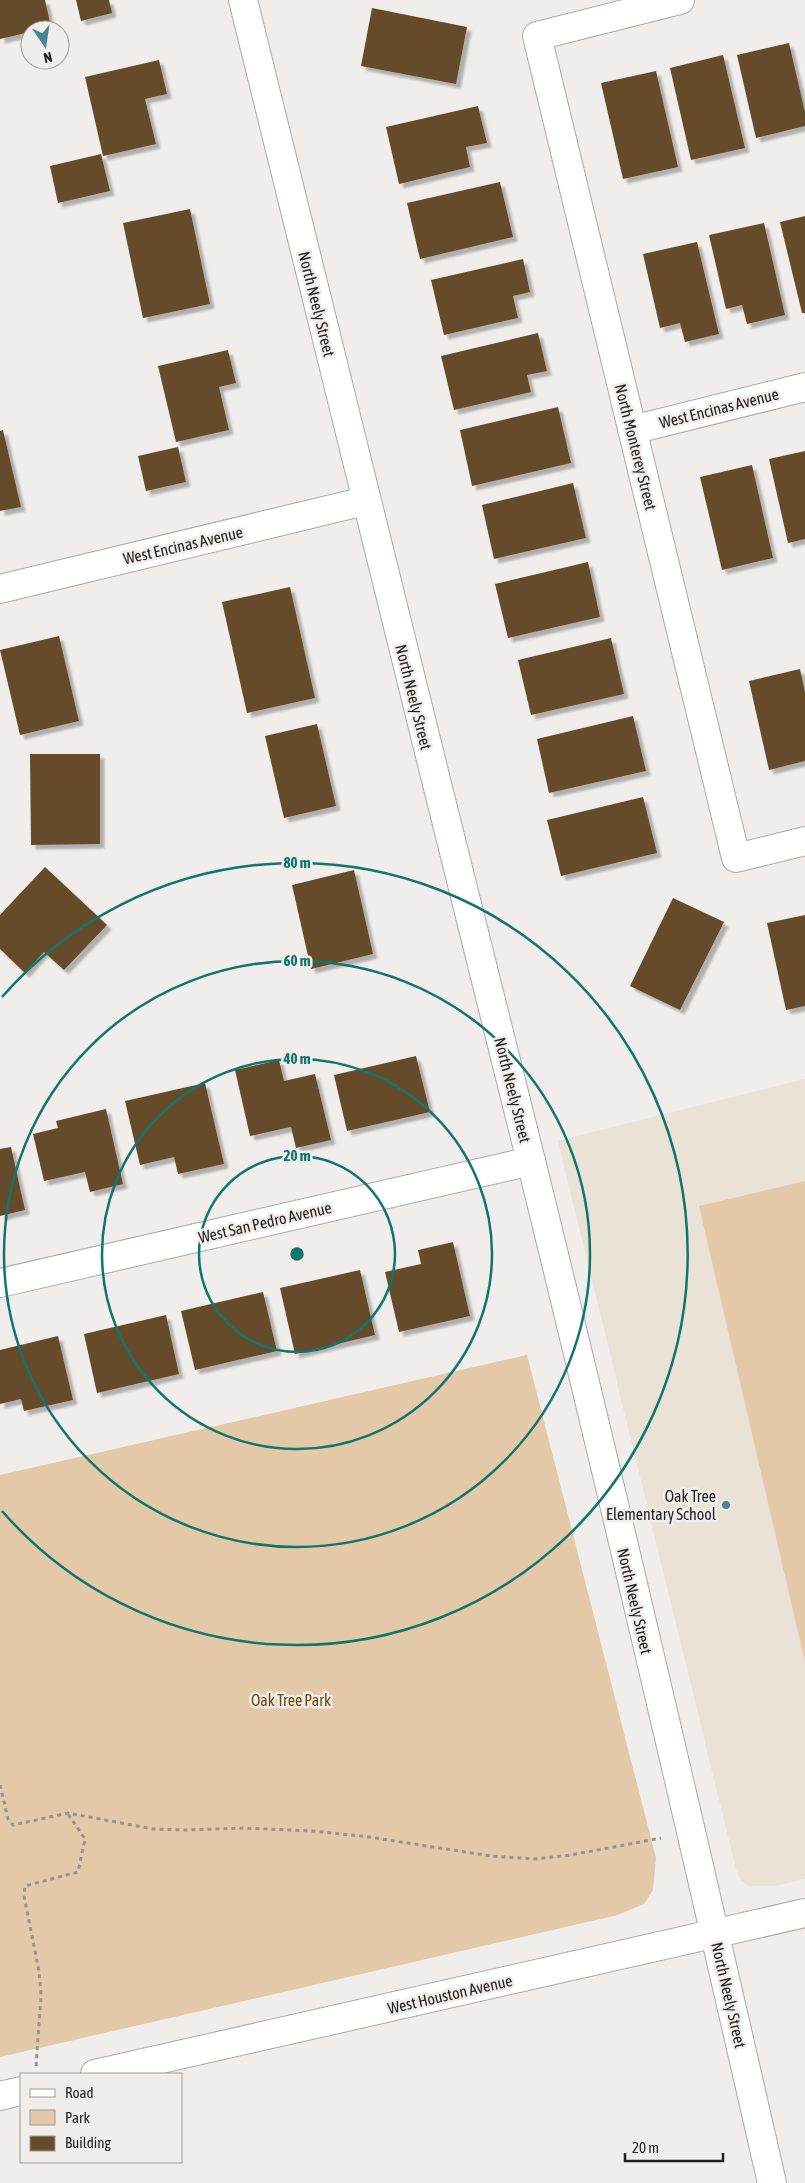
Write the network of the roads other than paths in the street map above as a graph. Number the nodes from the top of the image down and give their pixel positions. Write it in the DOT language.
graph roads {
  1 [pos="242,0"];
  2 [pos="680,0"];
  3 [pos="805,387"];
  4 [pos="632,430"];
  5 [pos="365,502"];
  6 [pos="0,589"];
  7 [pos="805,841"];
  8 [pos="531,1162"];
  9 [pos="0,1283"];
  10 [pos="805,1913"];
  11 [pos="715,1934"];
  12 [pos="98,2073"];
  13 [pos="20,2091"];
  14 [pos="0,2096"];
  15 [pos="772,2183"];
  1 -- 5 [label="street, North Neely Street"];
  2 -- 4 [label="street, North Monterey Street"];
  3 -- 4 [label="street, West Encinas Avenue"];
  4 -- 7 [label="street, North Monterey Street"];
  5 -- 6 [label="street, West Encinas Avenue"];
  5 -- 8 [label="street, North Neely Street"];
  8 -- 9 [label="street, West San Pedro Avenue"];
  8 -- 11 [label="street, North Neely Street"];
  10 -- 11 [label="street, West Houston Avenue"];
  11 -- 12 [label="street, West Houston Avenue"];
  11 -- 15 [label="street, North Neely Street"];
  13 -- 14 [label="street"];
}
